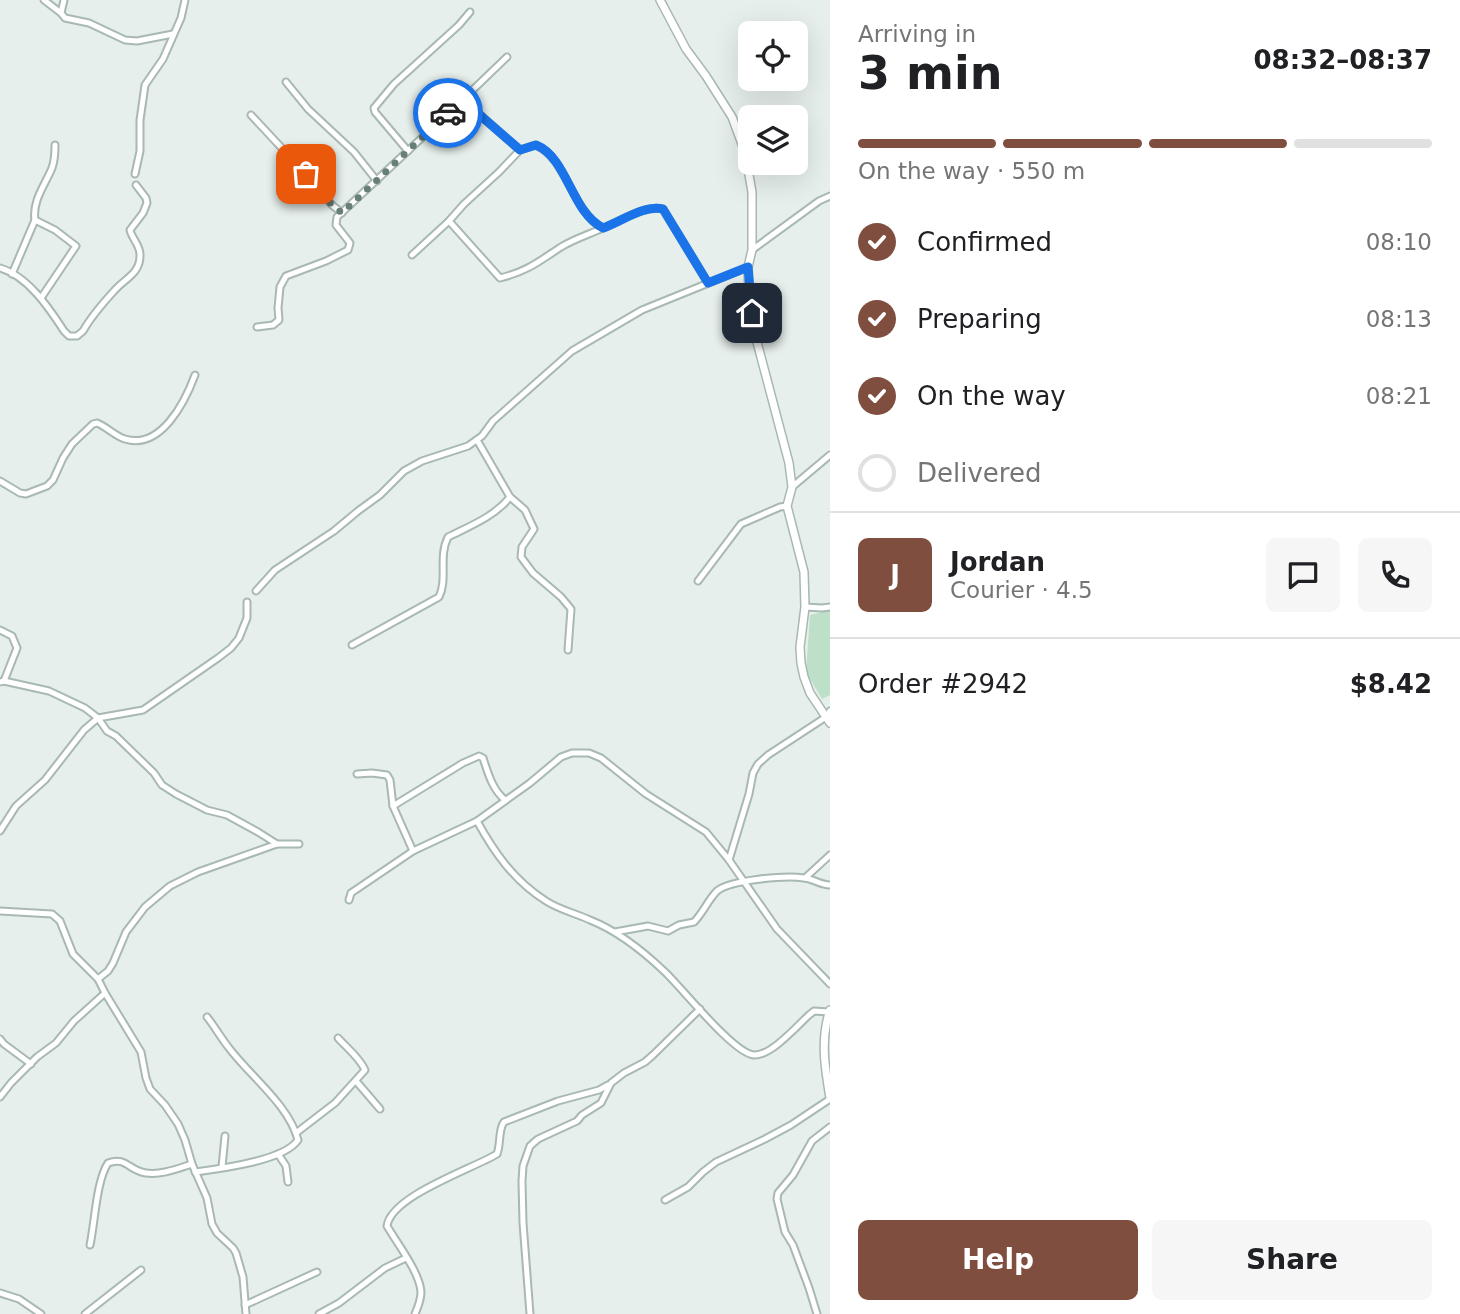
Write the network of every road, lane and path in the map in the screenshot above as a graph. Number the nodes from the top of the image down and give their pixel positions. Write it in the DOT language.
graph roads {
  1 [pos="44,0"];
  2 [pos="64,0"];
  3 [pos="185,0"];
  4 [pos="660,0"];
  5 [pos="470,12"];
  6 [pos="61,13"];
  7 [pos="173,34"];
  8 [pos="507,57"];
  9 [pos="286,82"];
  10 [pos="469,94"];
  11 [pos="457,105"];
  12 [pos="473,109"];
  13 [pos="251,115"];
  14 [pos="55,145"];
  15 [pos="520,150"];
  16 [pos="408,151"];
  17 [pos="135,174"];
  18 [pos="377,181"];
  19 [pos="136,185"];
  20 [pos="830,196"];
  21 [pos="342,213"];
  22 [pos="35,220"];
  23 [pos="449,221"];
  24 [pos="603,228"];
  25 [pos="752,250"];
  26 [pos="412,255"];
  27 [pos="748,267"];
  28 [pos="0,268"];
  29 [pos="12,274"];
  30 [pos="708,283"];
  31 [pos="41,298"];
  32 [pos="257,327"];
  33 [pos="195,375"];
  34 [pos="477,440"];
  35 [pos="830,455"];
  36 [pos="0,481"];
  37 [pos="792,487"];
  38 [pos="510,497"];
  39 [pos="788,506"];
  40 [pos="698,581"];
  41 [pos="256,591"];
  42 [pos="247,602"];
  43 [pos="805,607"];
  44 [pos="830,607"];
  45 [pos="0,630"];
  46 [pos="352,645"];
  47 [pos="568,650"];
  48 [pos="2,681"];
  49 [pos="829,717"];
  50 [pos="98,718"];
  51 [pos="357,774"];
  52 [pos="505,800"];
  53 [pos="393,806"];
  54 [pos="477,821"];
  55 [pos="0,831"];
  56 [pos="276,844"];
  57 [pos="299,844"];
  58 [pos="414,851"];
  59 [pos="830,855"];
  60 [pos="730,860"];
  61 [pos="805,878"];
  62 [pos="745,883"];
  63 [pos="830,885"];
  64 [pos="349,900"];
  65 [pos="0,911"];
  66 [pos="615,932"];
  67 [pos="98,979"];
  68 [pos="830,984"];
  69 [pos="105,993"];
  70 [pos="700,1009"];
  71 [pos="830,1011"];
  72 [pos="207,1017"];
  73 [pos="338,1038"];
  74 [pos="0,1039"];
  75 [pos="31,1064"];
  76 [pos="356,1081"];
  77 [pos="611,1083"];
  78 [pos="0,1097"];
  79 [pos="830,1098"];
  80 [pos="380,1109"];
  81 [pos="830,1127"];
  82 [pos="296,1133"];
  83 [pos="225,1136"];
  84 [pos="278,1153"];
  85 [pos="191,1164"];
  86 [pos="222,1167"];
  87 [pos="195,1172"];
  88 [pos="288,1182"];
  89 [pos="665,1200"];
  90 [pos="90,1245"];
  91 [pos="406,1258"];
  92 [pos="141,1270"];
  93 [pos="317,1272"];
  94 [pos="0,1293"];
  95 [pos="245,1305"];
  96 [pos="94,1307"];
  97 [pos="41,1314"];
  98 [pos="85,1314"];
  99 [pos="99,1314"];
  100 [pos="246,1314"];
  101 [pos="319,1314"];
  102 [pos="415,1314"];
  103 [pos="530,1314"];
  104 [pos="817,1314"];
  1 -- 6 [label="street"];
  2 -- 6 [label="street"];
  3 -- 7 [label="street"];
  4 -- 25 [label="street"];
  5 -- 16 [label="street"];
  6 -- 7 [label="street"];
  7 -- 17 [label="street"];
  8 -- 10 [label="street"];
  9 -- 18 [label="street"];
  10 -- 11 [label="street"];
  10 -- 12 [label="street"];
  11 -- 12 [label="street"];
  11 -- 16 [label="street"];
  12 -- 15 [label="street"];
  13 -- 21 [label="street"];
  14 -- 22 [label="street"];
  15 -- 23 [label="street"];
  15 -- 24 [label="street"];
  16 -- 18 [label="street"];
  18 -- 21 [label="street"];
  19 -- 31 [label="street"];
  20 -- 25 [label="street"];
  21 -- 32 [label="street"];
  22 -- 29 [label="street"];
  22 -- 31 [label="street"];
  23 -- 24 [label="street"];
  23 -- 26 [label="street"];
  24 -- 30 [label="street"];
  25 -- 27 [label="street"];
  27 -- 30 [label="street"];
  27 -- 37 [label="street"];
  28 -- 29 [label="street"];
  29 -- 31 [label="street"];
  30 -- 34 [label="street"];
  33 -- 36 [label="street"];
  34 -- 38 [label="street"];
  34 -- 41 [label="street"];
  35 -- 37 [label="street"];
  37 -- 39 [label="street"];
  38 -- 46 [label="street"];
  38 -- 47 [label="street"];
  39 -- 40 [label="street"];
  39 -- 43 [label="street"];
  42 -- 50 [label="street"];
  43 -- 44 [label="street"];
  43 -- 49 [label="street"];
  45 -- 48 [label="street"];
  48 -- 50 [label="street"];
  49 -- 60 [label="street"];
  50 -- 55 [label="street"];
  50 -- 56 [label="street"];
  51 -- 53 [label="street"];
  52 -- 53 [label="street"];
  52 -- 54 [label="street"];
  52 -- 60 [label="street"];
  53 -- 58 [label="street"];
  54 -- 58 [label="street"];
  54 -- 66 [label="street"];
  56 -- 57 [label="street"];
  56 -- 67 [label="street"];
  58 -- 64 [label="street"];
  59 -- 61 [label="street"];
  60 -- 62 [label="street"];
  61 -- 62 [label="street"];
  61 -- 63 [label="street"];
  62 -- 66 [label="street"];
  62 -- 68 [label="street"];
  65 -- 67 [label="street"];
  66 -- 70 [label="street"];
  67 -- 69 [label="street"];
  69 -- 75 [label="street"];
  69 -- 85 [label="street"];
  70 -- 71 [label="street"];
  70 -- 77 [label="street"];
  71 -- 79 [label="street"];
  72 -- 82 [label="street"];
  73 -- 76 [label="street"];
  74 -- 75 [label="street"];
  75 -- 78 [label="street"];
  76 -- 80 [label="street"];
  76 -- 82 [label="street"];
  77 -- 91 [label="street"];
  77 -- 103 [label="street"];
  79 -- 89 [label="street"];
  81 -- 104 [label="street"];
  82 -- 84 [label="street"];
  83 -- 86 [label="street"];
  84 -- 86 [label="street"];
  84 -- 88 [label="street"];
  85 -- 87 [label="street"];
  85 -- 90 [label="street"];
  86 -- 87 [label="street"];
  87 -- 95 [label="street"];
  91 -- 101 [label="street"];
  91 -- 102 [label="street"];
  92 -- 96 [label="street"];
  93 -- 95 [label="street"];
  94 -- 97 [label="street"];
  95 -- 100 [label="street"];
  96 -- 98 [label="street"];
  96 -- 99 [label="street"];
}
